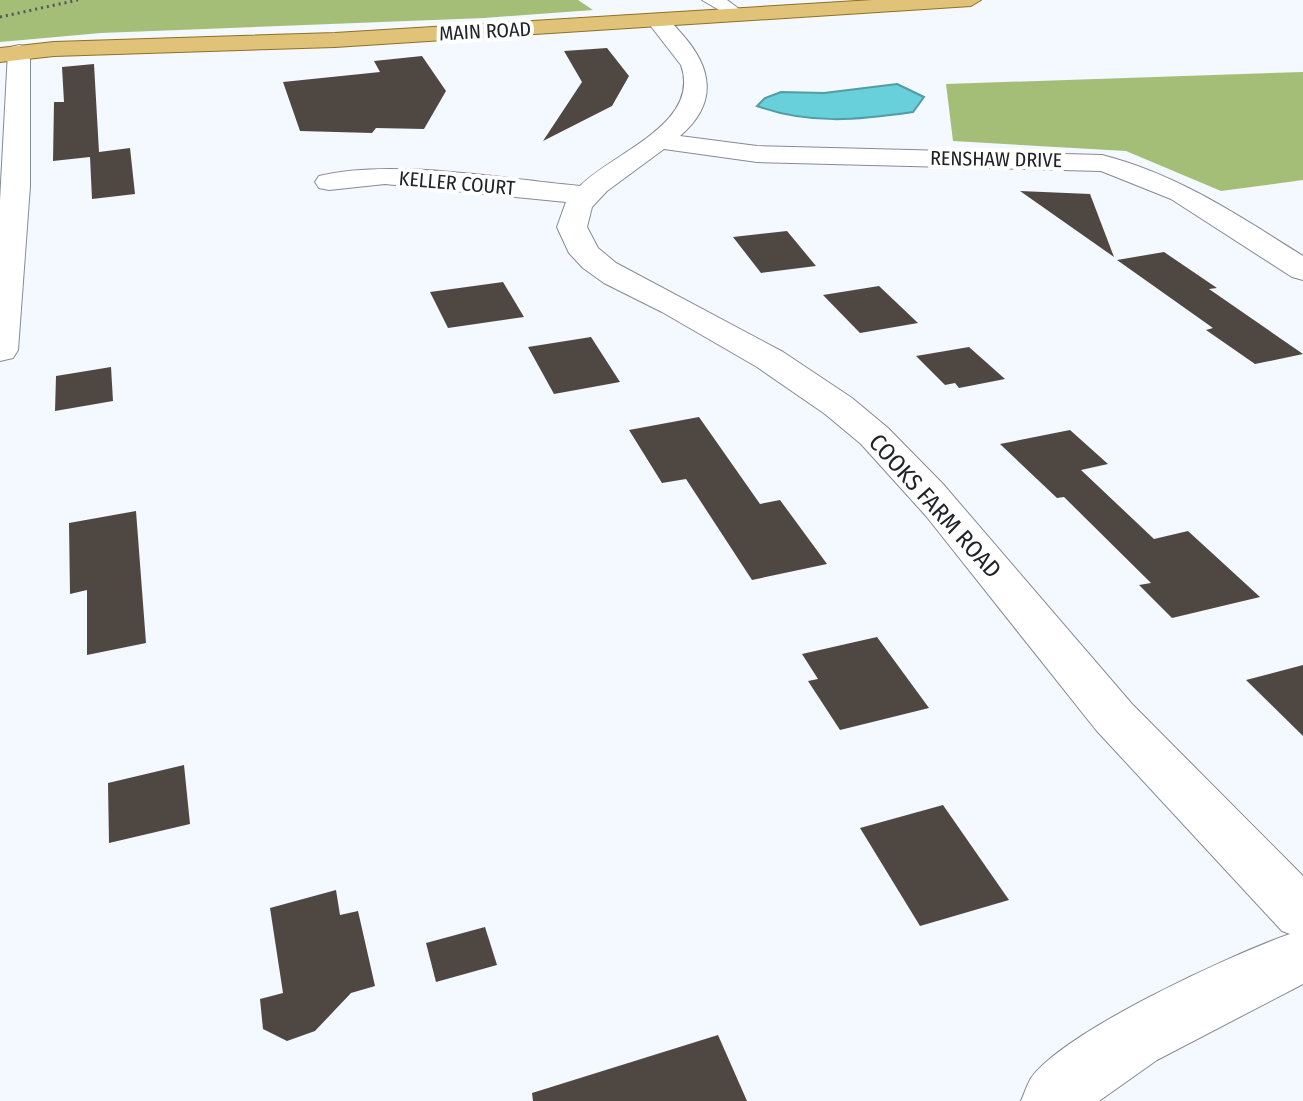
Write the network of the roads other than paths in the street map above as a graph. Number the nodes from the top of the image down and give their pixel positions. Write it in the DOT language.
graph roads {
  1 [pos="712,0"];
  2 [pos="971,0"];
  3 [pos="750,8"];
  4 [pos="657,20"];
  5 [pos="9,54"];
  6 [pos="661,141"];
  7 [pos="329,182"];
  8 [pos="585,195"];
  9 [pos="1303,270"];
  10 [pos="0,350"];
  11 [pos="1303,914"];
  12 [pos="1303,955"];
  13 [pos="1055,1101"];
  1 -- 3 [label="street"];
  2 -- 3 [label="main road, MAIN ROAD"];
  3 -- 4 [label="main road, MAIN ROAD"];
  4 -- 5 [label="main road, MAIN ROAD"];
  4 -- 6 [label="street"];
  5 -- 10 [label="street"];
  6 -- 8 [label="street"];
  6 -- 9 [label="street, RENSHAW DRIVE"];
  7 -- 8 [label="street, KELLER COURT"];
  8 -- 11 [label="street, COOKS FARM ROAD"];
  12 -- 13 [label="street"];
}
